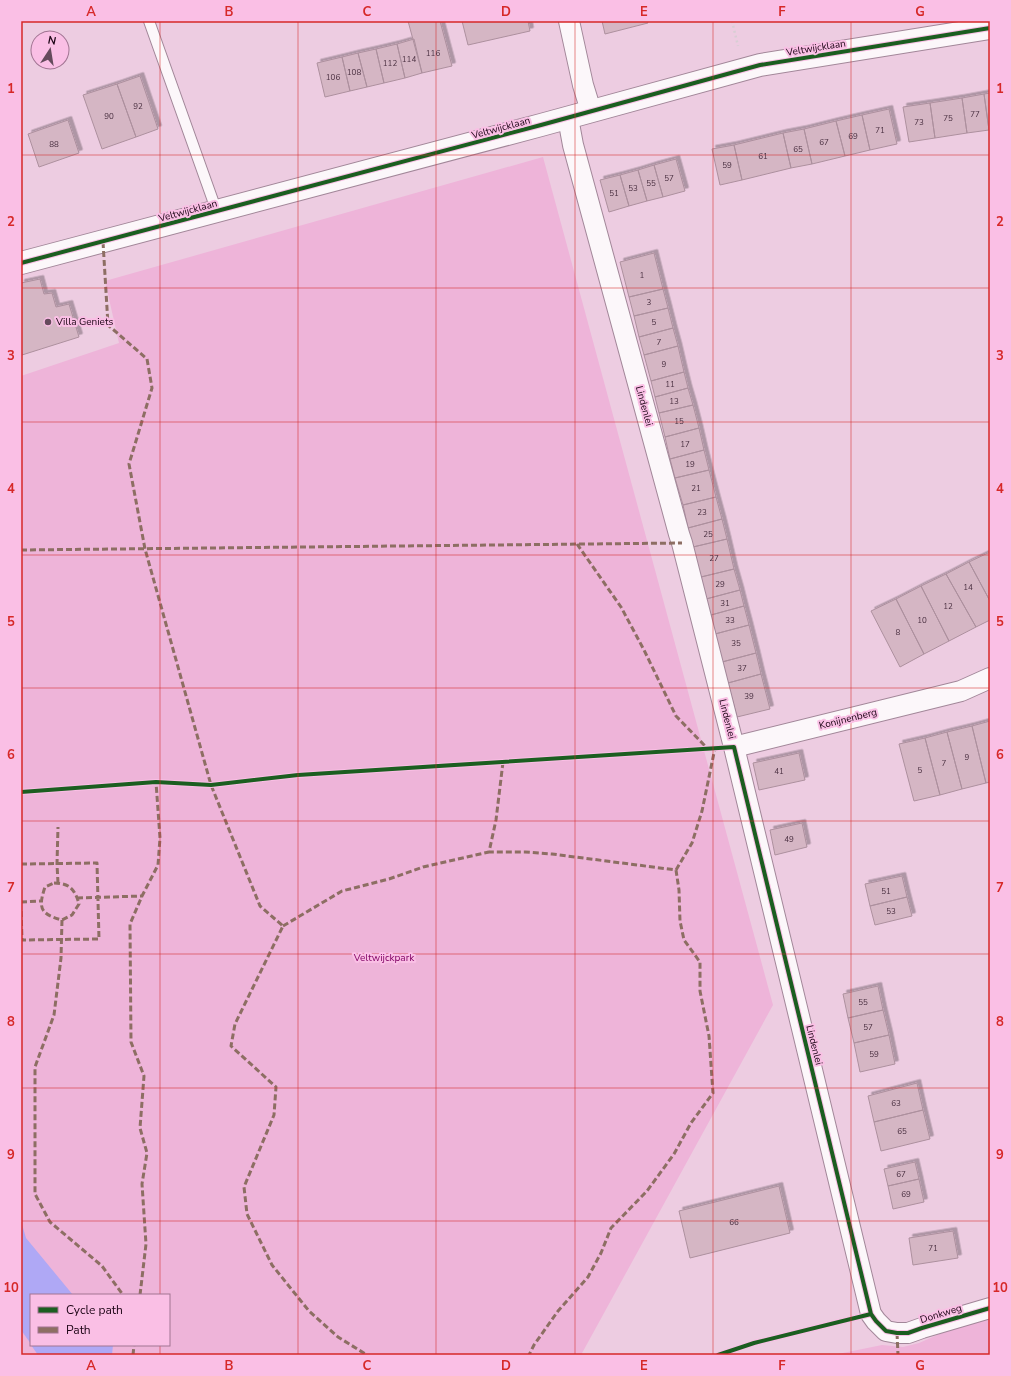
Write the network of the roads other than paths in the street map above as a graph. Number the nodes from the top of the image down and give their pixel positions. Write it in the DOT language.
graph roads {
  1 [pos="149,21"];
  2 [pos="568,21"];
  3 [pos="990,28"];
  4 [pos="591,111"];
  5 [pos="568,118"];
  6 [pos="217,212"];
  7 [pos="21,264"];
  8 [pos="990,678"];
  9 [pos="990,686"];
  10 [pos="961,691"];
  11 [pos="734,747"];
  12 [pos="990,1308"];
  13 [pos="897,1333"];
  1 -- 6 [label="lane"];
  2 -- 4 [label="street"];
  3 -- 4 [label="street, Veltwijcklaan"];
  4 -- 5 [label="street, Veltwijcklaan"];
  5 -- 6 [label="street, Veltwijcklaan"];
  5 -- 11 [label="street, Lindenlei"];
  6 -- 7 [label="street, Veltwijcklaan"];
  8 -- 10 [label="street, Konijnenberg"];
  9 -- 10 [label="street, Konijnenberg"];
  10 -- 11 [label="street, Konijnenberg"];
  11 -- 13 [label="street, Lindenlei"];
  12 -- 13 [label="street, Donkweg"];
}
